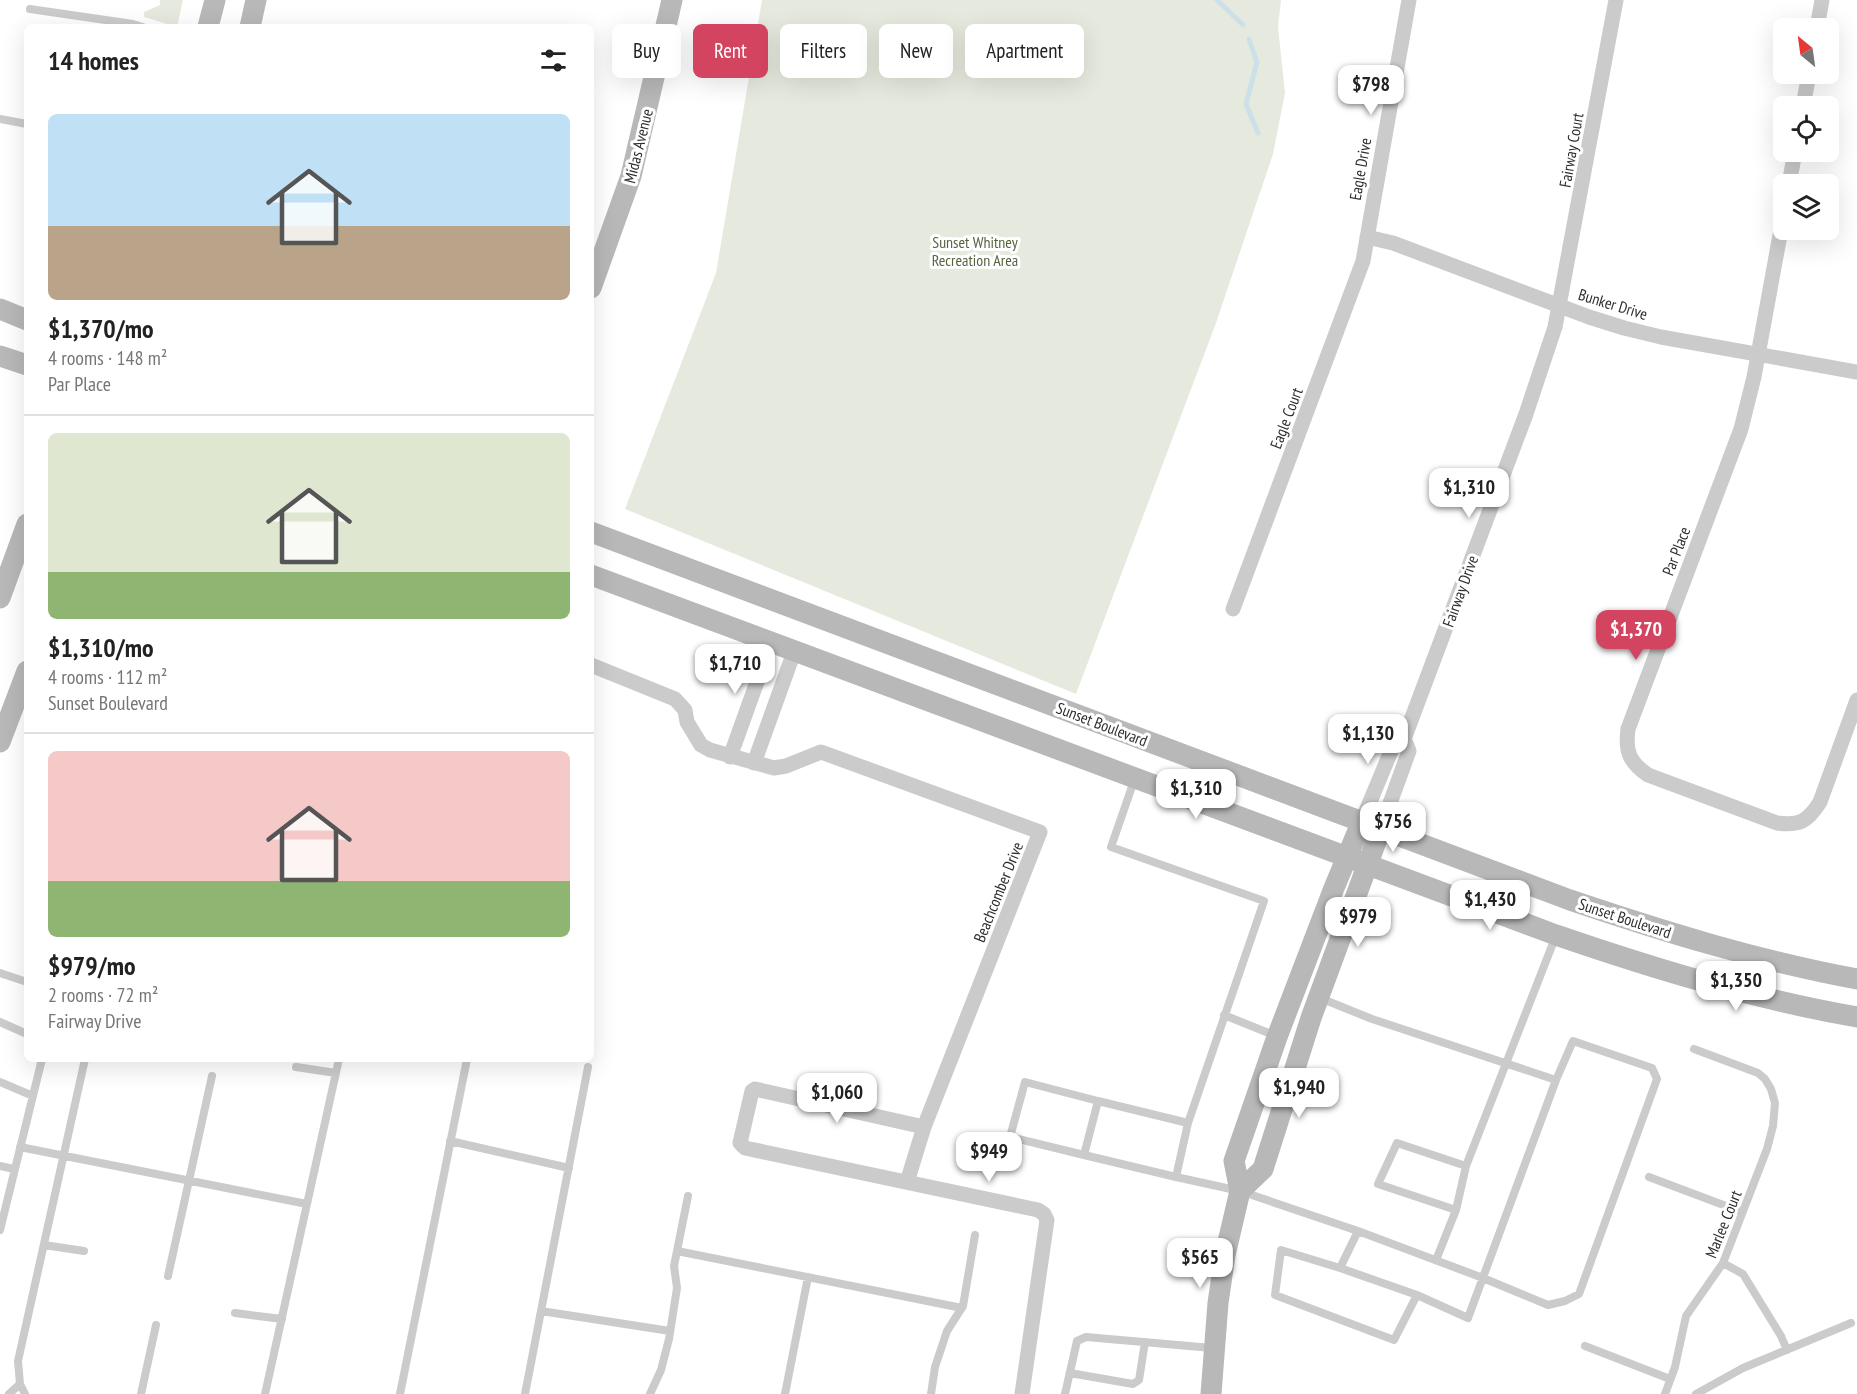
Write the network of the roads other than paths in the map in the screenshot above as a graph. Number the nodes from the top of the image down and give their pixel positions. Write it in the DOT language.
graph roads {
  1 [pos="215,0"];
  2 [pos="256,0"];
  3 [pos="672,0"];
  4 [pos="1409,0"];
  5 [pos="1616,0"];
  6 [pos="1822,0"];
  7 [pos="30,9"];
  8 [pos="1819,18"];
  9 [pos="118,24"];
  10 [pos="209,24"];
  11 [pos="251,24"];
  12 [pos="0,119"];
  13 [pos="19,122"];
  14 [pos="1367,237"];
  15 [pos="1779,240"];
  16 [pos="594,280"];
  17 [pos="1560,306"];
  18 [pos="0,309"];
  19 [pos="24,319"];
  20 [pos="1758,355"];
  21 [pos="0,356"];
  22 [pos="24,364"];
  23 [pos="1857,372"];
  24 [pos="24,532"];
  25 [pos="594,533"];
  26 [pos="594,576"];
  27 [pos="0,598"];
  28 [pos="1233,609"];
  29 [pos="771,643"];
  30 [pos="794,652"];
  31 [pos="594,666"];
  32 [pos="24,679"];
  33 [pos="1857,700"];
  34 [pos="0,742"];
  35 [pos="730,757"];
  36 [pos="754,763"];
  37 [pos="1136,777"];
  38 [pos="1372,825"];
  39 [pos="1347,856"];
  40 [pos="1368,864"];
  41 [pos="1556,935"];
  42 [pos="0,973"];
  43 [pos="1857,979"];
  44 [pos="24,981"];
  45 [pos="1319,997"];
  46 [pos="1224,1015"];
  47 [pos="1857,1017"];
  48 [pos="0,1022"];
  49 [pos="24,1033"];
  50 [pos="1277,1036"];
  51 [pos="1694,1049"];
  52 [pos="41,1062"];
  53 [pos="84,1062"];
  54 [pos="338,1062"];
  55 [pos="466,1062"];
  56 [pos="1506,1063"];
  57 [pos="296,1067"];
  58 [pos="588,1068"];
  59 [pos="336,1073"];
  60 [pos="212,1076"];
  61 [pos="1556,1080"];
  62 [pos="0,1082"];
  63 [pos="33,1096"];
  64 [pos="1098,1101"];
  65 [pos="1188,1123"];
  66 [pos="924,1126"];
  67 [pos="450,1141"];
  68 [pos="20,1147"];
  69 [pos="1084,1155"];
  70 [pos="64,1156"];
  71 [pos="0,1166"];
  72 [pos="1466,1166"];
  73 [pos="569,1168"];
  74 [pos="14,1169"];
  75 [pos="1176,1177"];
  76 [pos="1648,1177"];
  77 [pos="189,1180"];
  78 [pos="907,1182"];
  79 [pos="1240,1191"];
  80 [pos="687,1196"];
  81 [pos="307,1204"];
  82 [pos="1456,1210"];
  83 [pos="1742,1212"];
  84 [pos="0,1230"];
  85 [pos="1358,1231"];
  86 [pos="975,1235"];
  87 [pos="44,1245"];
  88 [pos="84,1251"];
  89 [pos="677,1251"];
  90 [pos="1436,1260"];
  91 [pos="1723,1263"];
  92 [pos="1340,1268"];
  93 [pos="168,1276"];
  94 [pos="808,1278"];
  95 [pos="1483,1278"];
  96 [pos="1417,1295"];
  97 [pos="962,1308"];
  98 [pos="541,1311"];
  99 [pos="235,1313"];
  100 [pos="282,1319"];
  101 [pos="1851,1323"];
  102 [pos="156,1325"];
  103 [pos="670,1331"];
  104 [pos="1145,1342"];
  105 [pos="1585,1346"];
  106 [pos="1213,1348"];
  107 [pos="1787,1350"];
  108 [pos="1070,1373"];
  109 [pos="1670,1378"];
  110 [pos="20,1384"];
  111 [pos="9,1394"];
  112 [pos="25,1394"];
  113 [pos="141,1394"];
  114 [pos="266,1394"];
  115 [pos="400,1394"];
  116 [pos="525,1394"];
  117 [pos="650,1394"];
  118 [pos="785,1394"];
  119 [pos="931,1394"];
  120 [pos="1022,1394"];
  121 [pos="1065,1394"];
  122 [pos="1211,1394"];
  123 [pos="1665,1394"];
  124 [pos="1696,1394"];
  1 -- 10 [label="main road"];
  2 -- 11 [label="main road"];
  3 -- 16 [label="main road, Midas Avenue"];
  4 -- 14 [label="street, Eagle Drive"];
  5 -- 17 [label="street, Fairway Court"];
  6 -- 8 [label="street"];
  7 -- 9 [label="lane"];
  12 -- 13 [label="lane"];
  14 -- 17 [label="street, Bunker Drive"];
  14 -- 28 [label="street, Eagle Court"];
  15 -- 20 [label="street, Par Place"];
  17 -- 20 [label="street, Bunker Drive"];
  17 -- 38 [label="street, Fairway Drive"];
  18 -- 19 [label="main road"];
  20 -- 23 [label="street, Bunker Drive"];
  20 -- 33 [label="street, Par Place"];
  21 -- 22 [label="main road"];
  24 -- 27 [label="main road"];
  25 -- 38 [label="main road, Sunset Boulevard"];
  26 -- 29 [label="main road"];
  29 -- 30 [label="main road"];
  29 -- 35 [label="street"];
  30 -- 36 [label="street"];
  30 -- 37 [label="main road"];
  31 -- 35 [label="street, Beachcomber Drive"];
  32 -- 34 [label="main road"];
  35 -- 36 [label="street, Beachcomber Drive"];
  36 -- 66 [label="street, Beachcomber Drive"];
  37 -- 39 [label="main road"];
  37 -- 46 [label="lane"];
  38 -- 39 [label="main road"];
  38 -- 40 [label="main road"];
  38 -- 43 [label="main road, Sunset Boulevard"];
  39 -- 40 [label="main road"];
  39 -- 50 [label="main road"];
  40 -- 41 [label="main road"];
  40 -- 45 [label="main road"];
  41 -- 47 [label="main road"];
  41 -- 56 [label="lane"];
  42 -- 44 [label="lane"];
  45 -- 56 [label="lane"];
  45 -- 79 [label="main road"];
  46 -- 50 [label="lane"];
  46 -- 65 [label="lane"];
  48 -- 49 [label="lane"];
  50 -- 79 [label="main road"];
  51 -- 83 [label="lane, Marlee Court"];
  52 -- 63 [label="lane"];
  53 -- 70 [label="lane"];
  54 -- 59 [label="lane"];
  55 -- 67 [label="lane"];
  56 -- 61 [label="lane"];
  56 -- 72 [label="lane"];
  57 -- 59 [label="lane"];
  58 -- 73 [label="lane"];
  59 -- 81 [label="lane"];
  60 -- 77 [label="lane"];
  61 -- 95 [label="lane"];
  61 -- 95 [label="lane"];
  62 -- 63 [label="lane"];
  63 -- 68 [label="lane"];
  64 -- 65 [label="lane"];
  64 -- 69 [label="lane"];
  64 -- 69 [label="lane"];
  65 -- 75 [label="lane"];
  66 -- 78 [label="street, Beachcomber Drive"];
  66 -- 78 [label="street"];
  67 -- 73 [label="lane"];
  67 -- 115 [label="lane"];
  68 -- 70 [label="lane"];
  68 -- 74 [label="lane"];
  69 -- 75 [label="lane"];
  70 -- 77 [label="lane"];
  70 -- 87 [label="lane"];
  71 -- 74 [label="lane"];
  72 -- 82 [label="lane"];
  72 -- 82 [label="lane"];
  73 -- 98 [label="lane"];
  74 -- 84 [label="lane"];
  75 -- 79 [label="lane"];
  76 -- 83 [label="lane"];
  77 -- 81 [label="lane"];
  77 -- 93 [label="lane"];
  78 -- 120 [label="street"];
  79 -- 85 [label="lane"];
  79 -- 106 [label="main road"];
  80 -- 89 [label="lane"];
  81 -- 100 [label="lane"];
  82 -- 90 [label="lane"];
  83 -- 91 [label="lane, Marlee Court"];
  85 -- 90 [label="lane"];
  85 -- 92 [label="lane"];
  86 -- 97 [label="lane"];
  87 -- 88 [label="lane"];
  87 -- 110 [label="lane"];
  89 -- 94 [label="lane"];
  89 -- 103 [label="lane"];
  90 -- 95 [label="lane"];
  91 -- 107 [label="lane"];
  91 -- 109 [label="lane, Marlee Court"];
  92 -- 96 [label="lane"];
  92 -- 96 [label="lane"];
  94 -- 97 [label="lane"];
  94 -- 118 [label="lane"];
  95 -- 96 [label="lane"];
  97 -- 119 [label="lane"];
  98 -- 103 [label="lane"];
  98 -- 116 [label="lane"];
  99 -- 100 [label="lane"];
  100 -- 114 [label="lane"];
  101 -- 107 [label="lane"];
  102 -- 113 [label="lane"];
  103 -- 117 [label="lane"];
  104 -- 106 [label="lane"];
  104 -- 108 [label="lane"];
  104 -- 108 [label="lane"];
  105 -- 109 [label="lane"];
  106 -- 122 [label="main road"];
  107 -- 124 [label="lane"];
  108 -- 121 [label="lane"];
  109 -- 123 [label="lane, Marlee Court"];
  110 -- 111 [label="lane"];
  110 -- 112 [label="lane"];
}
